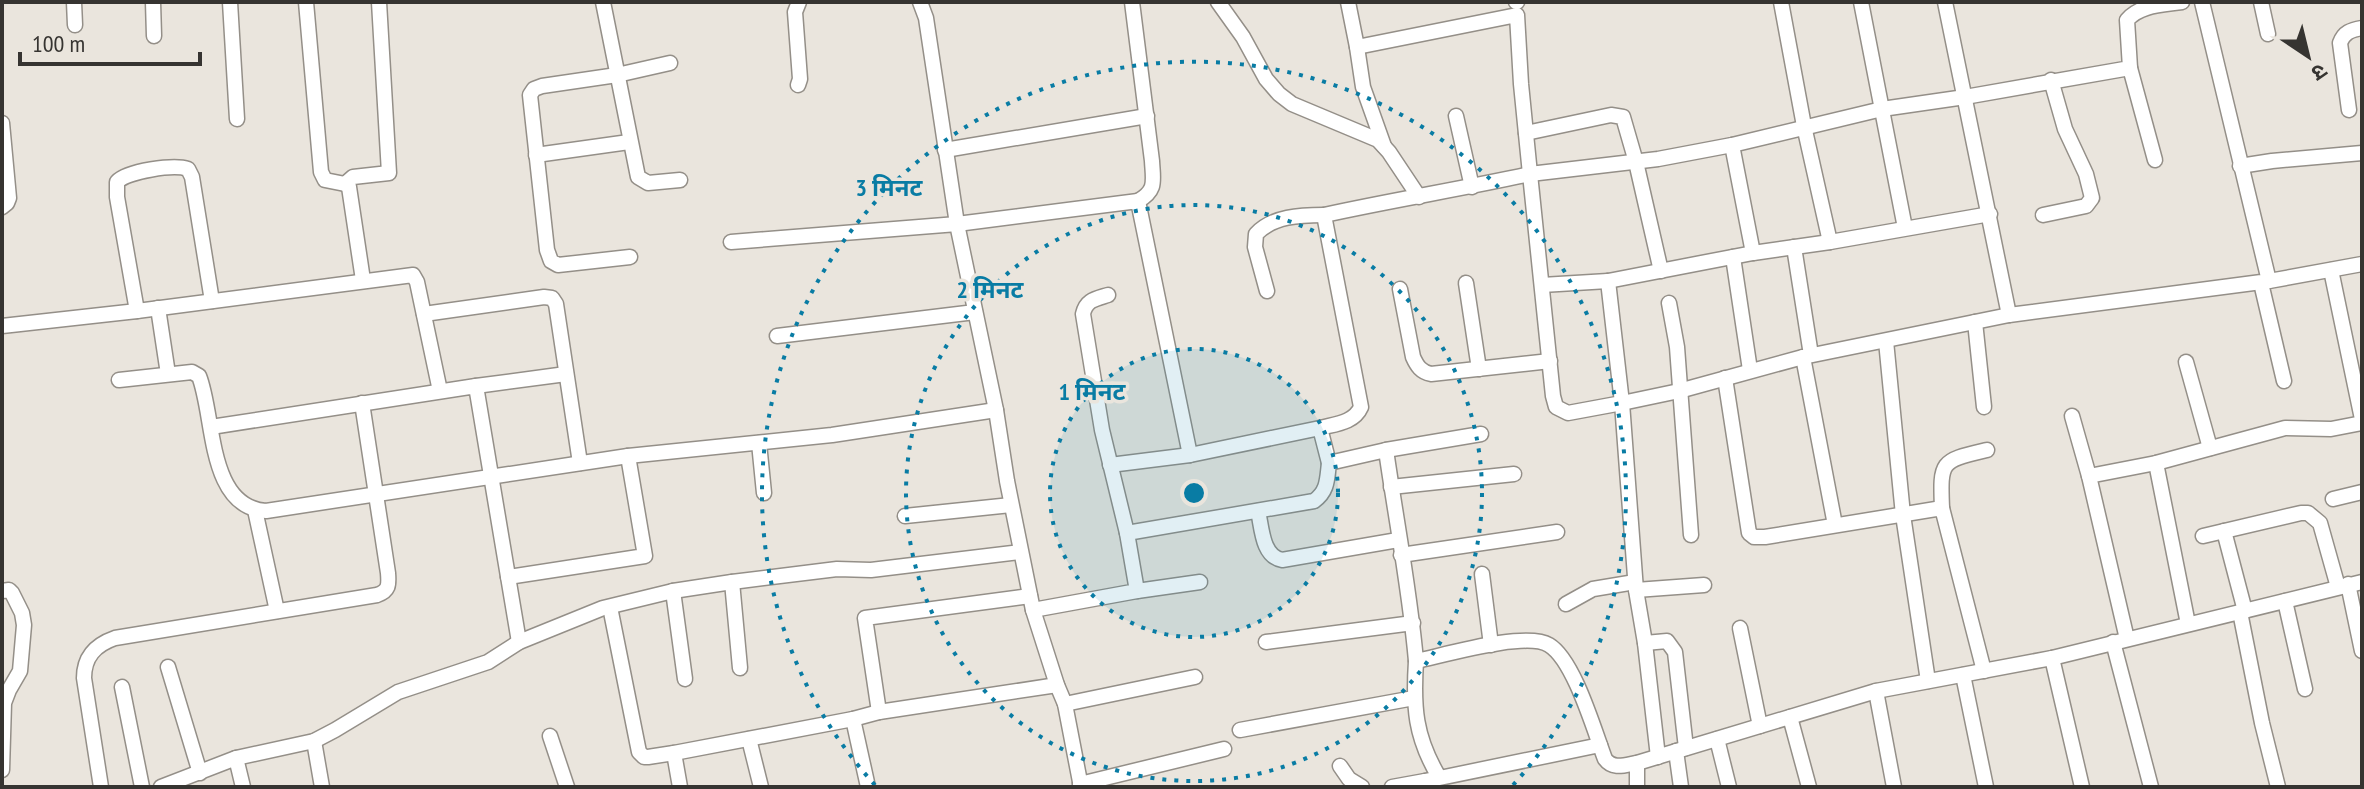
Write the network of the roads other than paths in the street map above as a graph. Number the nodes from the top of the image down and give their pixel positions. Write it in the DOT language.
graph roads {
  1 [pos="74,2"];
  2 [pos="153,2"];
  3 [pos="230,2"];
  4 [pos="306,2"];
  5 [pos="379,2"];
  6 [pos="603,2"];
  7 [pos="799,2"];
  8 [pos="920,2"];
  9 [pos="1132,2"];
  10 [pos="1218,2"];
  11 [pos="1348,2"];
  12 [pos="1781,2"];
  13 [pos="1861,2"];
  14 [pos="1945,2"];
  15 [pos="2182,2"];
  16 [pos="2202,2"];
  17 [pos="2261,2"];
  18 [pos="1517,5"];
  19 [pos="75,25"];
  20 [pos="2362,28"];
  21 [pos="2268,34"];
  22 [pos="154,36"];
  23 [pos="1357,47"];
  24 [pos="670,63"];
  25 [pos="2130,68"];
  26 [pos="617,75"];
  27 [pos="2051,80"];
  28 [pos="798,85"];
  29 [pos="1965,97"];
  30 [pos="1882,109"];
  31 [pos="2349,110"];
  32 [pos="1147,116"];
  33 [pos="1456,116"];
  34 [pos="237,119"];
  35 [pos="2,123"];
  36 [pos="1804,126"];
  37 [pos="1526,133"];
  38 [pos="629,142"];
  39 [pos="1732,145"];
  40 [pos="1384,146"];
  41 [pos="945,150"];
  42 [pos="2362,153"];
  43 [pos="536,155"];
  44 [pos="2155,160"];
  45 [pos="1636,162"];
  46 [pos="2240,166"];
  47 [pos="1530,174"];
  48 [pos="680,180"];
  49 [pos="345,184"];
  50 [pos="1472,187"];
  51 [pos="1419,197"];
  52 [pos="1138,201"];
  53 [pos="2,207"];
  54 [pos="1990,214"];
  55 [pos="1324,215"];
  56 [pos="2043,215"];
  57 [pos="957,224"];
  58 [pos="1905,228"];
  59 [pos="731,242"];
  60 [pos="1830,242"];
  61 [pos="1794,247"];
  62 [pos="1753,253"];
  63 [pos="630,257"];
  64 [pos="1733,257"];
  65 [pos="2362,264"];
  66 [pos="2331,270"];
  67 [pos="1661,271"];
  68 [pos="363,280"];
  69 [pos="1608,281"];
  70 [pos="2265,282"];
  71 [pos="1466,283"];
  72 [pos="1542,285"];
  73 [pos="1400,289"];
  74 [pos="1267,291"];
  75 [pos="1108,295"];
  76 [pos="212,301"];
  77 [pos="1669,303"];
  78 [pos="158,308"];
  79 [pos="137,311"];
  80 [pos="975,312"];
  81 [pos="424,314"];
  82 [pos="2009,315"];
  83 [pos="1975,322"];
  84 [pos="2,326"];
  85 [pos="777,336"];
  86 [pos="1886,341"];
  87 [pos="1807,356"];
  88 [pos="2356,356"];
  89 [pos="1550,361"];
  90 [pos="2186,362"];
  91 [pos="1479,369"];
  92 [pos="1750,370"];
  93 [pos="168,374"];
  94 [pos="566,374"];
  95 [pos="1725,378"];
  96 [pos="119,380"];
  97 [pos="2284,381"];
  98 [pos="476,386"];
  99 [pos="440,391"];
  100 [pos="1679,391"];
  101 [pos="362,403"];
  102 [pos="1622,403"];
  103 [pos="1984,407"];
  104 [pos="996,410"];
  105 [pos="2072,416"];
  106 [pos="2362,421"];
  107 [pos="211,427"];
  108 [pos="1320,428"];
  109 [pos="1481,434"];
  110 [pos="759,443"];
  111 [pos="2210,448"];
  112 [pos="1386,450"];
  113 [pos="1987,450"];
  114 [pos="1190,455"];
  115 [pos="628,456"];
  116 [pos="580,463"];
  117 [pos="1329,463"];
  118 [pos="2156,463"];
  119 [pos="1110,465"];
  120 [pos="1514,474"];
  121 [pos="492,476"];
  122 [pos="2089,476"];
  123 [pos="1391,487"];
  124 [pos="2362,492"];
  125 [pos="764,493"];
  126 [pos="377,494"];
  127 [pos="2333,499"];
  128 [pos="1011,505"];
  129 [pos="1942,508"];
  130 [pos="255,510"];
  131 [pos="1258,511"];
  132 [pos="1903,515"];
  133 [pos="905,516"];
  134 [pos="1835,525"];
  135 [pos="2224,531"];
  136 [pos="1557,532"];
  137 [pos="1127,533"];
  138 [pos="1691,535"];
  139 [pos="2203,536"];
  140 [pos="1400,548"];
  141 [pos="1020,552"];
  142 [pos="1482,574"];
  143 [pos="508,577"];
  144 [pos="732,582"];
  145 [pos="1200,582"];
  146 [pos="2349,584"];
  147 [pos="1704,585"];
  148 [pos="1636,586"];
  149 [pos="2,591"];
  150 [pos="673,591"];
  151 [pos="1137,591"];
  152 [pos="2285,601"];
  153 [pos="1031,603"];
  154 [pos="1566,604"];
  155 [pos="610,607"];
  156 [pos="277,611"];
  157 [pos="2243,612"];
  158 [pos="1413,623"];
  159 [pos="2188,624"];
  160 [pos="1740,628"];
  161 [pos="2120,640"];
  162 [pos="519,642"];
  163 [pos="1266,642"];
  164 [pos="1645,643"];
  165 [pos="1491,645"];
  166 [pos="2362,651"];
  167 [pos="2052,658"];
  168 [pos="1416,661"];
  169 [pos="168,667"];
  170 [pos="740,668"];
  171 [pos="1984,671"];
  172 [pos="1963,675"];
  173 [pos="1195,677"];
  174 [pos="685,679"];
  175 [pos="1928,681"];
  176 [pos="1057,685"];
  177 [pos="122,687"];
  178 [pos="2305,689"];
  179 [pos="1876,691"];
  180 [pos="1414,698"];
  181 [pos="1065,704"];
  182 [pos="879,712"];
  183 [pos="1790,717"];
  184 [pos="853,719"];
  185 [pos="1760,726"];
  186 [pos="1240,730"];
  187 [pos="550,736"];
  188 [pos="749,739"];
  189 [pos="1717,739"];
  190 [pos="314,741"];
  191 [pos="1600,745"];
  192 [pos="1224,749"];
  193 [pos="1681,750"];
  194 [pos="674,753"];
  195 [pos="1658,757"];
  196 [pos="236,758"];
  197 [pos="1637,763"];
  198 [pos="1340,766"];
  199 [pos="2,770"];
  200 [pos="200,773"];
  201 [pos="1431,782"];
  202 [pos="1081,785"];
  203 [pos="101,787"];
  204 [pos="142,787"];
  205 [pos="162,787"];
  206 [pos="243,787"];
  207 [pos="322,787"];
  208 [pos="567,787"];
  209 [pos="680,787"];
  210 [pos="761,787"];
  211 [pos="868,787"];
  212 [pos="1362,787"];
  213 [pos="1392,787"];
  214 [pos="1637,787"];
  215 [pos="1681,787"];
  216 [pos="1729,787"];
  217 [pos="1809,787"];
  218 [pos="1894,787"];
  219 [pos="1986,787"];
  220 [pos="2082,787"];
  221 [pos="2151,787"];
  222 [pos="2278,787"];
  1 -- 19 [label="street"];
  2 -- 22 [label="street"];
  3 -- 34 [label="street"];
  4 -- 49 [label="street"];
  5 -- 49 [label="street"];
  6 -- 26 [label="street"];
  7 -- 28 [label="street"];
  8 -- 41 [label="street"];
  9 -- 32 [label="street"];
  10 -- 40 [label="street"];
  11 -- 23 [label="street"];
  12 -- 36 [label="street"];
  13 -- 30 [label="street"];
  14 -- 29 [label="street"];
  15 -- 25 [label="street"];
  16 -- 46 [label="street"];
  17 -- 21 [label="street"];
  18 -- 23 [label="street"];
  18 -- 37 [label="street"];
  20 -- 31 [label="street"];
  23 -- 40 [label="street"];
  24 -- 26 [label="street"];
  25 -- 27 [label="street"];
  25 -- 44 [label="street"];
  26 -- 38 [label="street"];
  26 -- 43 [label="street"];
  27 -- 29 [label="street"];
  27 -- 56 [label="street"];
  29 -- 30 [label="street"];
  29 -- 54 [label="street"];
  30 -- 36 [label="street"];
  30 -- 58 [label="street"];
  32 -- 41 [label="street"];
  32 -- 52 [label="street"];
  33 -- 50 [label="street"];
  35 -- 53 [label="street"];
  36 -- 39 [label="street"];
  36 -- 60 [label="street"];
  37 -- 45 [label="street"];
  37 -- 47 [label="street"];
  38 -- 43 [label="street"];
  38 -- 48 [label="street"];
  39 -- 45 [label="street"];
  39 -- 62 [label="street"];
  40 -- 51 [label="street"];
  41 -- 57 [label="street"];
  42 -- 46 [label="street"];
  43 -- 63 [label="street"];
  45 -- 47 [label="street"];
  45 -- 67 [label="street"];
  46 -- 70 [label="street"];
  47 -- 50 [label="street"];
  47 -- 72 [label="street"];
  49 -- 68 [label="street"];
  50 -- 51 [label="street"];
  51 -- 55 [label="street"];
  52 -- 57 [label="street"];
  52 -- 114 [label="street"];
  54 -- 58 [label="street"];
  54 -- 82 [label="street"];
  55 -- 74 [label="street"];
  55 -- 108 [label="street"];
  57 -- 59 [label="street"];
  57 -- 80 [label="street"];
  58 -- 60 [label="street"];
  60 -- 61 [label="street"];
  61 -- 62 [label="street"];
  61 -- 87 [label="street"];
  62 -- 64 [label="street"];
  64 -- 67 [label="street"];
  64 -- 92 [label="street"];
  65 -- 66 [label="street"];
  66 -- 70 [label="street"];
  66 -- 88 [label="street"];
  67 -- 69 [label="street"];
  68 -- 76 [label="street"];
  68 -- 81 [label="street"];
  69 -- 72 [label="street"];
  69 -- 102 [label="street"];
  70 -- 82 [label="street"];
  70 -- 97 [label="street"];
  71 -- 91 [label="street"];
  72 -- 89 [label="street"];
  73 -- 91 [label="street"];
  75 -- 119 [label="street"];
  76 -- 78 [label="street"];
  76 -- 79 [label="street"];
  77 -- 100 [label="street"];
  78 -- 79 [label="street"];
  78 -- 93 [label="street"];
  79 -- 84 [label="street"];
  80 -- 85 [label="street"];
  80 -- 104 [label="street"];
  81 -- 94 [label="street"];
  81 -- 99 [label="street"];
  82 -- 83 [label="street"];
  83 -- 86 [label="street"];
  83 -- 103 [label="street"];
  86 -- 87 [label="street"];
  86 -- 132 [label="street"];
  87 -- 92 [label="street"];
  87 -- 134 [label="street"];
  88 -- 106 [label="street"];
  89 -- 91 [label="street"];
  89 -- 102 [label="street"];
  90 -- 111 [label="street"];
  92 -- 95 [label="street"];
  93 -- 96 [label="street"];
  93 -- 107 [label="street"];
  94 -- 98 [label="street"];
  94 -- 116 [label="street"];
  95 -- 100 [label="street"];
  95 -- 134 [label="street"];
  98 -- 99 [label="street"];
  98 -- 121 [label="street"];
  99 -- 101 [label="street"];
  100 -- 102 [label="street"];
  100 -- 138 [label="street"];
  101 -- 107 [label="street"];
  101 -- 126 [label="street"];
  102 -- 148 [label="street"];
  104 -- 110 [label="street"];
  104 -- 128 [label="street"];
  105 -- 122 [label="street"];
  106 -- 111 [label="street"];
  107 -- 130 [label="street"];
  108 -- 114 [label="street"];
  108 -- 117 [label="street"];
  109 -- 112 [label="street"];
  110 -- 115 [label="street"];
  110 -- 125 [label="street"];
  111 -- 118 [label="street"];
  112 -- 117 [label="street"];
  112 -- 123 [label="street"];
  113 -- 129 [label="street"];
  114 -- 119 [label="street"];
  115 -- 116 [label="street"];
  115 -- 143 [label="street"];
  116 -- 121 [label="street"];
  117 -- 131 [label="street"];
  118 -- 122 [label="street"];
  118 -- 159 [label="street"];
  119 -- 137 [label="street"];
  120 -- 123 [label="street"];
  121 -- 126 [label="street"];
  121 -- 143 [label="street"];
  122 -- 161 [label="street"];
  123 -- 140 [label="street"];
  124 -- 127 [label="street"];
  126 -- 130 [label="street"];
  126 -- 156 [label="street"];
  128 -- 133 [label="street"];
  128 -- 141 [label="street"];
  129 -- 132 [label="street"];
  129 -- 171 [label="street"];
  130 -- 156 [label="street"];
  131 -- 137 [label="street"];
  131 -- 140 [label="street"];
  132 -- 134 [label="street"];
  132 -- 175 [label="street"];
  135 -- 139 [label="street"];
  135 -- 146 [label="street"];
  135 -- 157 [label="street"];
  136 -- 140 [label="street"];
  137 -- 151 [label="street"];
  140 -- 158 [label="street"];
  141 -- 144 [label="street"];
  141 -- 153 [label="street"];
  142 -- 165 [label="street"];
  143 -- 162 [label="street"];
  144 -- 150 [label="street"];
  144 -- 170 [label="street"];
  145 -- 151 [label="street"];
  146 -- 152 [label="street"];
  146 -- 166 [label="street"];
  147 -- 148 [label="street"];
  148 -- 154 [label="street"];
  148 -- 164 [label="street"];
  149 -- 199 [label="street"];
  150 -- 155 [label="street"];
  150 -- 174 [label="street"];
  151 -- 153 [label="street"];
  152 -- 157 [label="street"];
  152 -- 178 [label="street"];
  153 -- 176 [label="street"];
  153 -- 182 [label="street"];
  155 -- 162 [label="street"];
  155 -- 194 [label="street"];
  156 -- 203 [label="street"];
  157 -- 159 [label="street"];
  157 -- 222 [label="street"];
  158 -- 163 [label="street"];
  158 -- 168 [label="street"];
  159 -- 161 [label="street"];
  160 -- 185 [label="street"];
  161 -- 167 [label="street"];
  161 -- 221 [label="street"];
  162 -- 190 [label="street"];
  164 -- 193 [label="street"];
  164 -- 195 [label="street"];
  165 -- 168 [label="street"];
  165 -- 191 [label="street"];
  167 -- 171 [label="street"];
  167 -- 220 [label="street"];
  168 -- 180 [label="street"];
  169 -- 200 [label="street"];
  171 -- 172 [label="street"];
  172 -- 175 [label="street"];
  172 -- 219 [label="street"];
  173 -- 181 [label="street"];
  175 -- 179 [label="street"];
  176 -- 181 [label="street"];
  176 -- 182 [label="street"];
  177 -- 204 [label="street"];
  179 -- 183 [label="street"];
  179 -- 218 [label="street"];
  180 -- 186 [label="street"];
  180 -- 201 [label="street"];
  181 -- 202 [label="street"];
  182 -- 184 [label="street"];
  183 -- 185 [label="street"];
  183 -- 217 [label="street"];
  184 -- 188 [label="street"];
  184 -- 211 [label="street"];
  185 -- 189 [label="street"];
  187 -- 208 [label="street"];
  188 -- 194 [label="street"];
  188 -- 210 [label="street"];
  189 -- 193 [label="street"];
  189 -- 216 [label="street"];
  190 -- 196 [label="street"];
  190 -- 207 [label="street"];
  191 -- 197 [label="street"];
  191 -- 201 [label="street"];
  192 -- 202 [label="street"];
  193 -- 195 [label="street"];
  193 -- 215 [label="street"];
  194 -- 209 [label="street"];
  195 -- 197 [label="street"];
  196 -- 200 [label="street"];
  196 -- 206 [label="street"];
  197 -- 214 [label="street"];
  198 -- 212 [label="street"];
  200 -- 205 [label="street"];
  201 -- 213 [label="street"];
}
